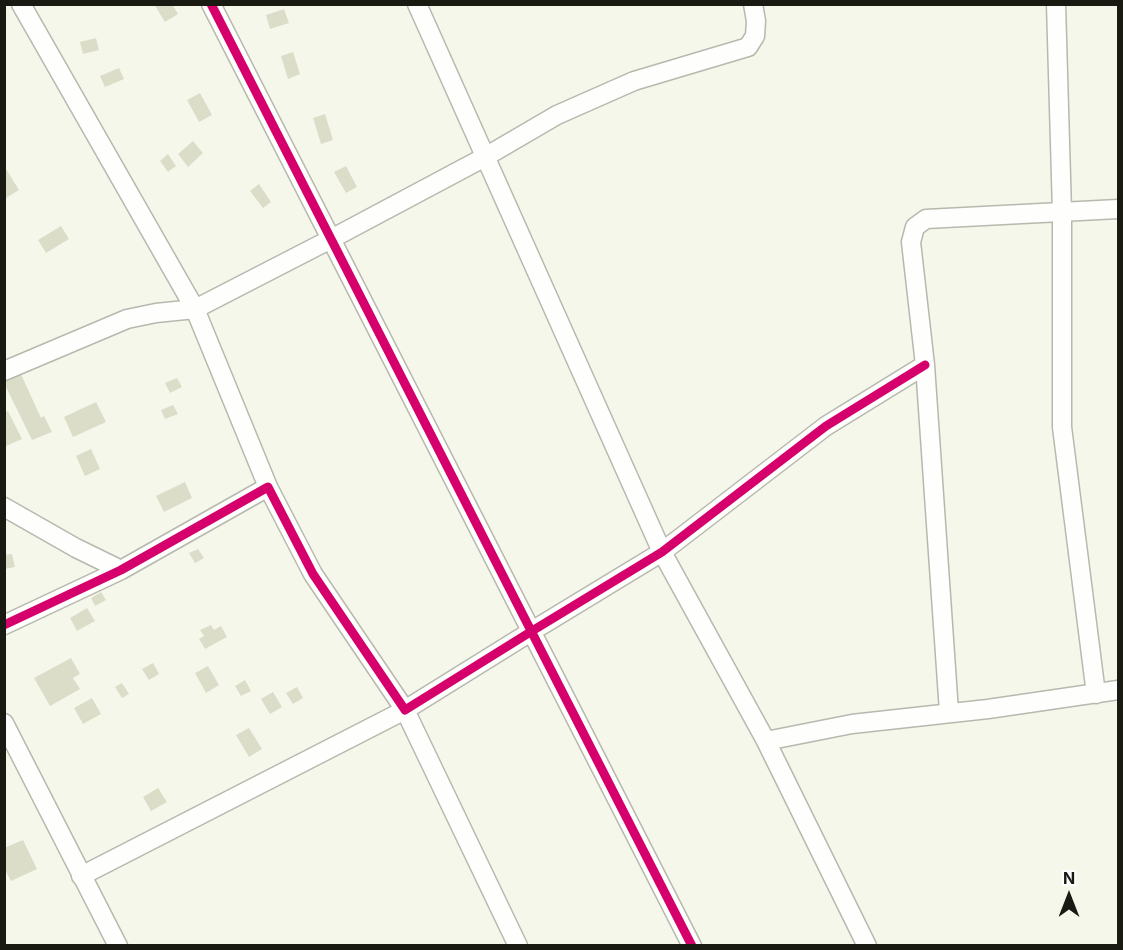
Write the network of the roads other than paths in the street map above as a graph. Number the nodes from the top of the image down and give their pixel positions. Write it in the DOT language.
graph roads {
  1 [pos="21,4"];
  2 [pos="211,4"];
  3 [pos="417,4"];
  4 [pos="753,4"];
  5 [pos="1056,4"];
  6 [pos="485,157"];
  7 [pos="1119,209"];
  8 [pos="1062,212"];
  9 [pos="331,239"];
  10 [pos="195,309"];
  11 [pos="925,365"];
  12 [pos="4,371"];
  13 [pos="268,487"];
  14 [pos="4,507"];
  15 [pos="662,552"];
  16 [pos="121,570"];
  17 [pos="4,625"];
  18 [pos="532,631"];
  19 [pos="1119,690"];
  20 [pos="1096,694"];
  21 [pos="405,710"];
  22 [pos="949,712"];
  23 [pos="4,723"];
  24 [pos="766,741"];
  25 [pos="81,876"];
  26 [pos="118,945"];
  27 [pos="518,945"];
  28 [pos="692,945"];
  29 [pos="867,945"];
  1 -- 10 [label="street"];
  2 -- 9 [label="street"];
  3 -- 6 [label="street"];
  4 -- 6 [label="street"];
  5 -- 8 [label="street"];
  6 -- 9 [label="street"];
  6 -- 15 [label="street"];
  7 -- 8 [label="street"];
  8 -- 11 [label="street"];
  8 -- 20 [label="street"];
  9 -- 10 [label="street"];
  9 -- 18 [label="street"];
  10 -- 12 [label="street"];
  10 -- 13 [label="street"];
  11 -- 15 [label="street"];
  11 -- 22 [label="street"];
  13 -- 16 [label="street"];
  13 -- 21 [label="street"];
  14 -- 16 [label="street"];
  15 -- 18 [label="street"];
  15 -- 24 [label="street"];
  16 -- 17 [label="street"];
  18 -- 21 [label="street"];
  18 -- 28 [label="street"];
  19 -- 20 [label="street"];
  20 -- 22 [label="street"];
  21 -- 25 [label="street"];
  21 -- 27 [label="street"];
  22 -- 24 [label="street"];
  23 -- 25 [label="street"];
  24 -- 29 [label="street"];
  25 -- 26 [label="street"];
}
